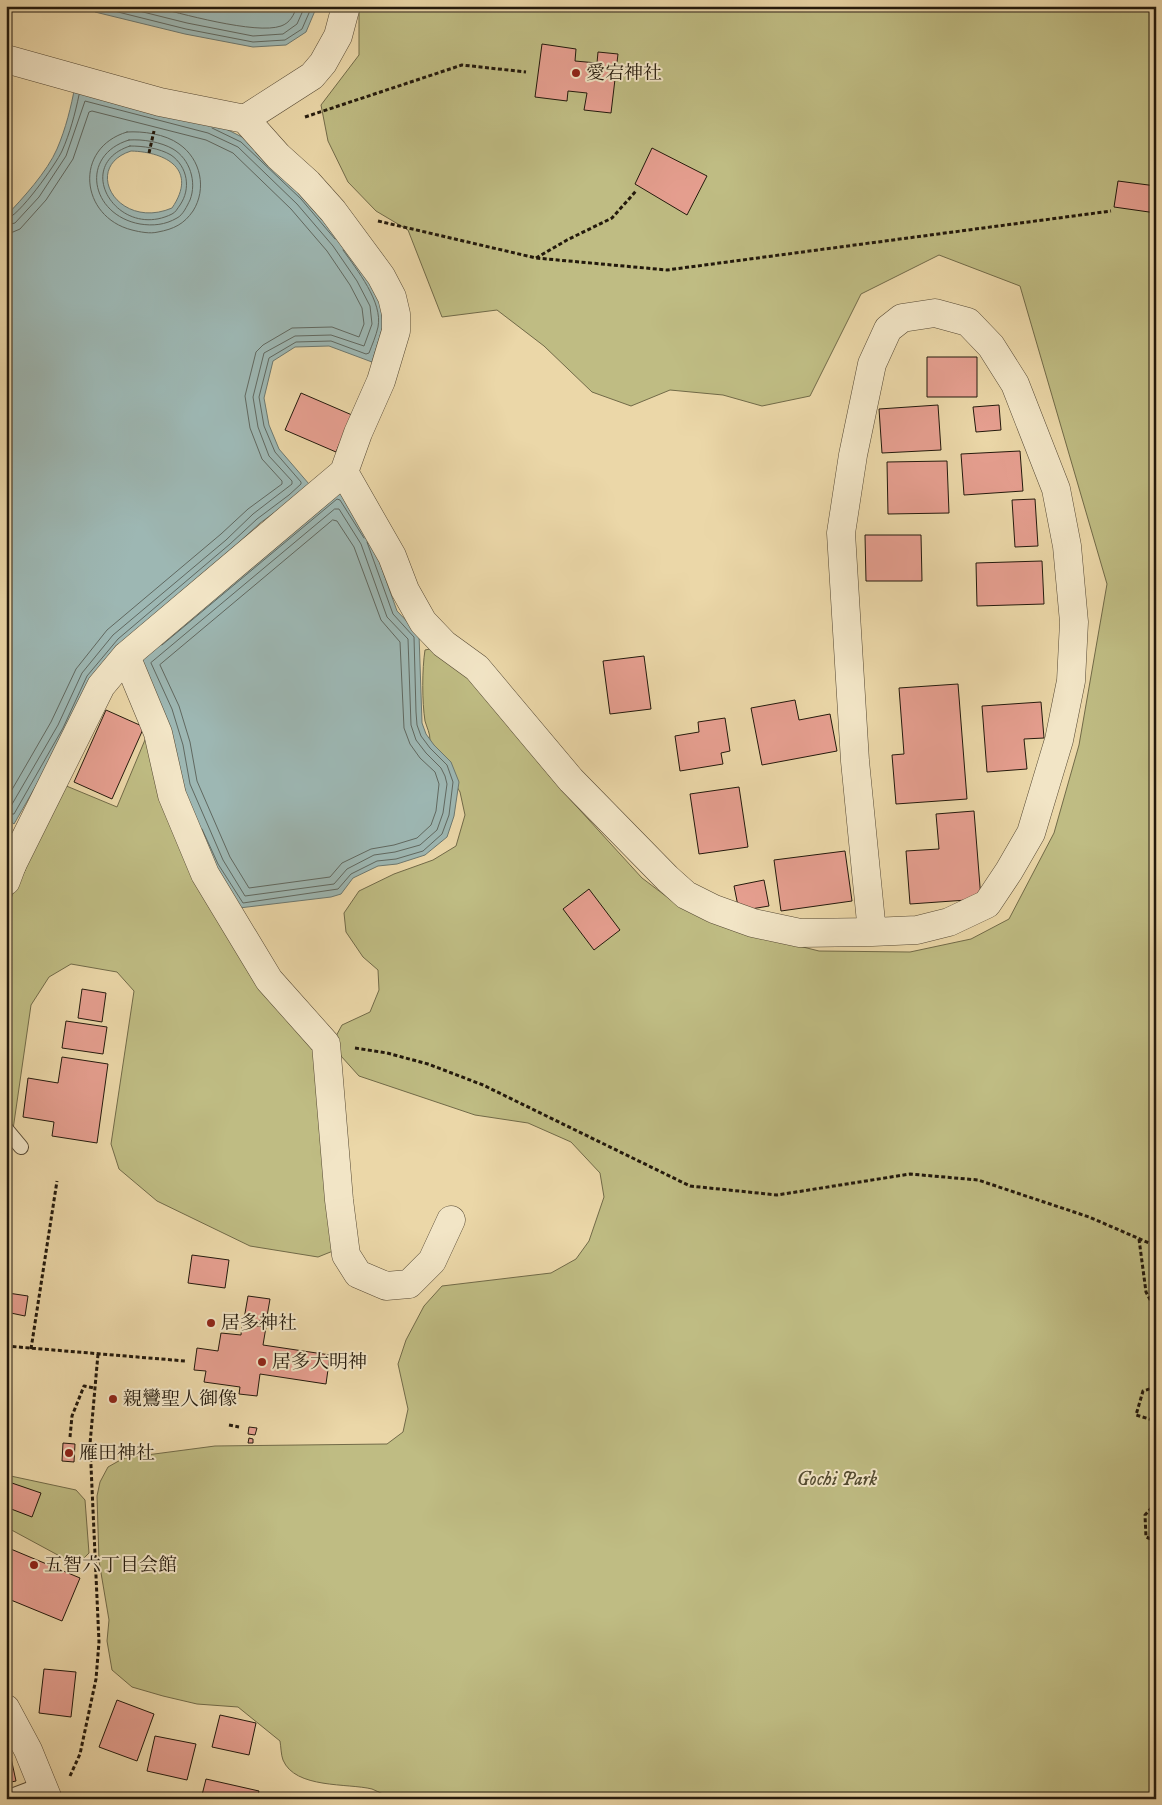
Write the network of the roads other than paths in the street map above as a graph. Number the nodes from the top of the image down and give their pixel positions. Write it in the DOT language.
graph roads {
  1 [pos="346,6"];
  2 [pos="6,59"];
  3 [pos="245,119"];
  4 [pos="344,472"];
  5 [pos="126,656"];
  6 [pos="8,869"];
  7 [pos="872,932"];
  8 [pos="6,1129"];
  9 [pos="21,1147"];
  10 [pos="451,1220"];
  11 [pos="6,1709"];
  12 [pos="53,1788"];
  13 [pos="6,1798"];
  1 -- 3 [label="street"];
  2 -- 3 [label="street"];
  3 -- 4 [label="street"];
  4 -- 5 [label="street"];
  4 -- 7 [label="street"];
  5 -- 6 [label="street"];
  5 -- 10 [label="street"];
  7 -- 7 [label="street"];
  8 -- 9 [label="lane"];
  11 -- 12 [label="street"];
  12 -- 13 [label="lane"];
}
